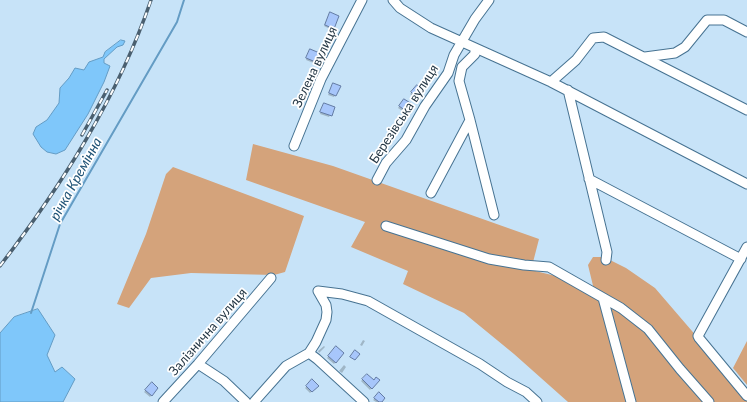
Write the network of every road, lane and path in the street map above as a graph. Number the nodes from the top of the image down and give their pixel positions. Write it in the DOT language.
graph roads {
  1 [pos="362,0"];
  2 [pos="393,0"];
  3 [pos="489,0"];
  4 [pos="747,32"];
  5 [pos="462,42"];
  6 [pos="475,48"];
  7 [pos="645,57"];
  8 [pos="551,82"];
  9 [pos="568,90"];
  10 [pos="747,110"];
  11 [pos="470,120"];
  12 [pos="294,146"];
  13 [pos="589,179"];
  14 [pos="377,180"];
  15 [pos="747,184"];
  16 [pos="431,193"];
  17 [pos="494,215"];
  18 [pos="386,226"];
  19 [pos="747,247"];
  20 [pos="741,259"];
  21 [pos="606,260"];
  22 [pos="271,278"];
  23 [pos="603,298"];
  24 [pos="308,353"];
  25 [pos="198,364"];
  26 [pos="747,396"];
  27 [pos="163,402"];
  28 [pos="246,402"];
  29 [pos="254,402"];
  30 [pos="364,402"];
  31 [pos="537,402"];
  32 [pos="631,402"];
  33 [pos="709,402"];
  1 -- 12 [label="street, Зелена вулиця"];
  2 -- 5 [label="street"];
  3 -- 5 [label="street, Березівська вулиця"];
  4 -- 7 [label="street"];
  5 -- 6 [label="street"];
  5 -- 14 [label="street, Березівська вулиця"];
  6 -- 8 [label="street"];
  6 -- 11 [label="street"];
  7 -- 8 [label="street"];
  7 -- 10 [label="street"];
  8 -- 9 [label="street"];
  9 -- 13 [label="street"];
  9 -- 15 [label="street"];
  11 -- 16 [label="street"];
  11 -- 17 [label="street"];
  13 -- 20 [label="street"];
  13 -- 21 [label="street"];
  18 -- 23 [label="street"];
  19 -- 20 [label="street"];
  20 -- 26 [label="street"];
  22 -- 25 [label="street, Залізнична вулиця"];
  23 -- 32 [label="street"];
  23 -- 33 [label="street"];
  24 -- 29 [label="street"];
  24 -- 30 [label="street"];
  24 -- 31 [label="street"];
  25 -- 27 [label="street, Залізнична вулиця"];
  25 -- 28 [label="street"];
}
